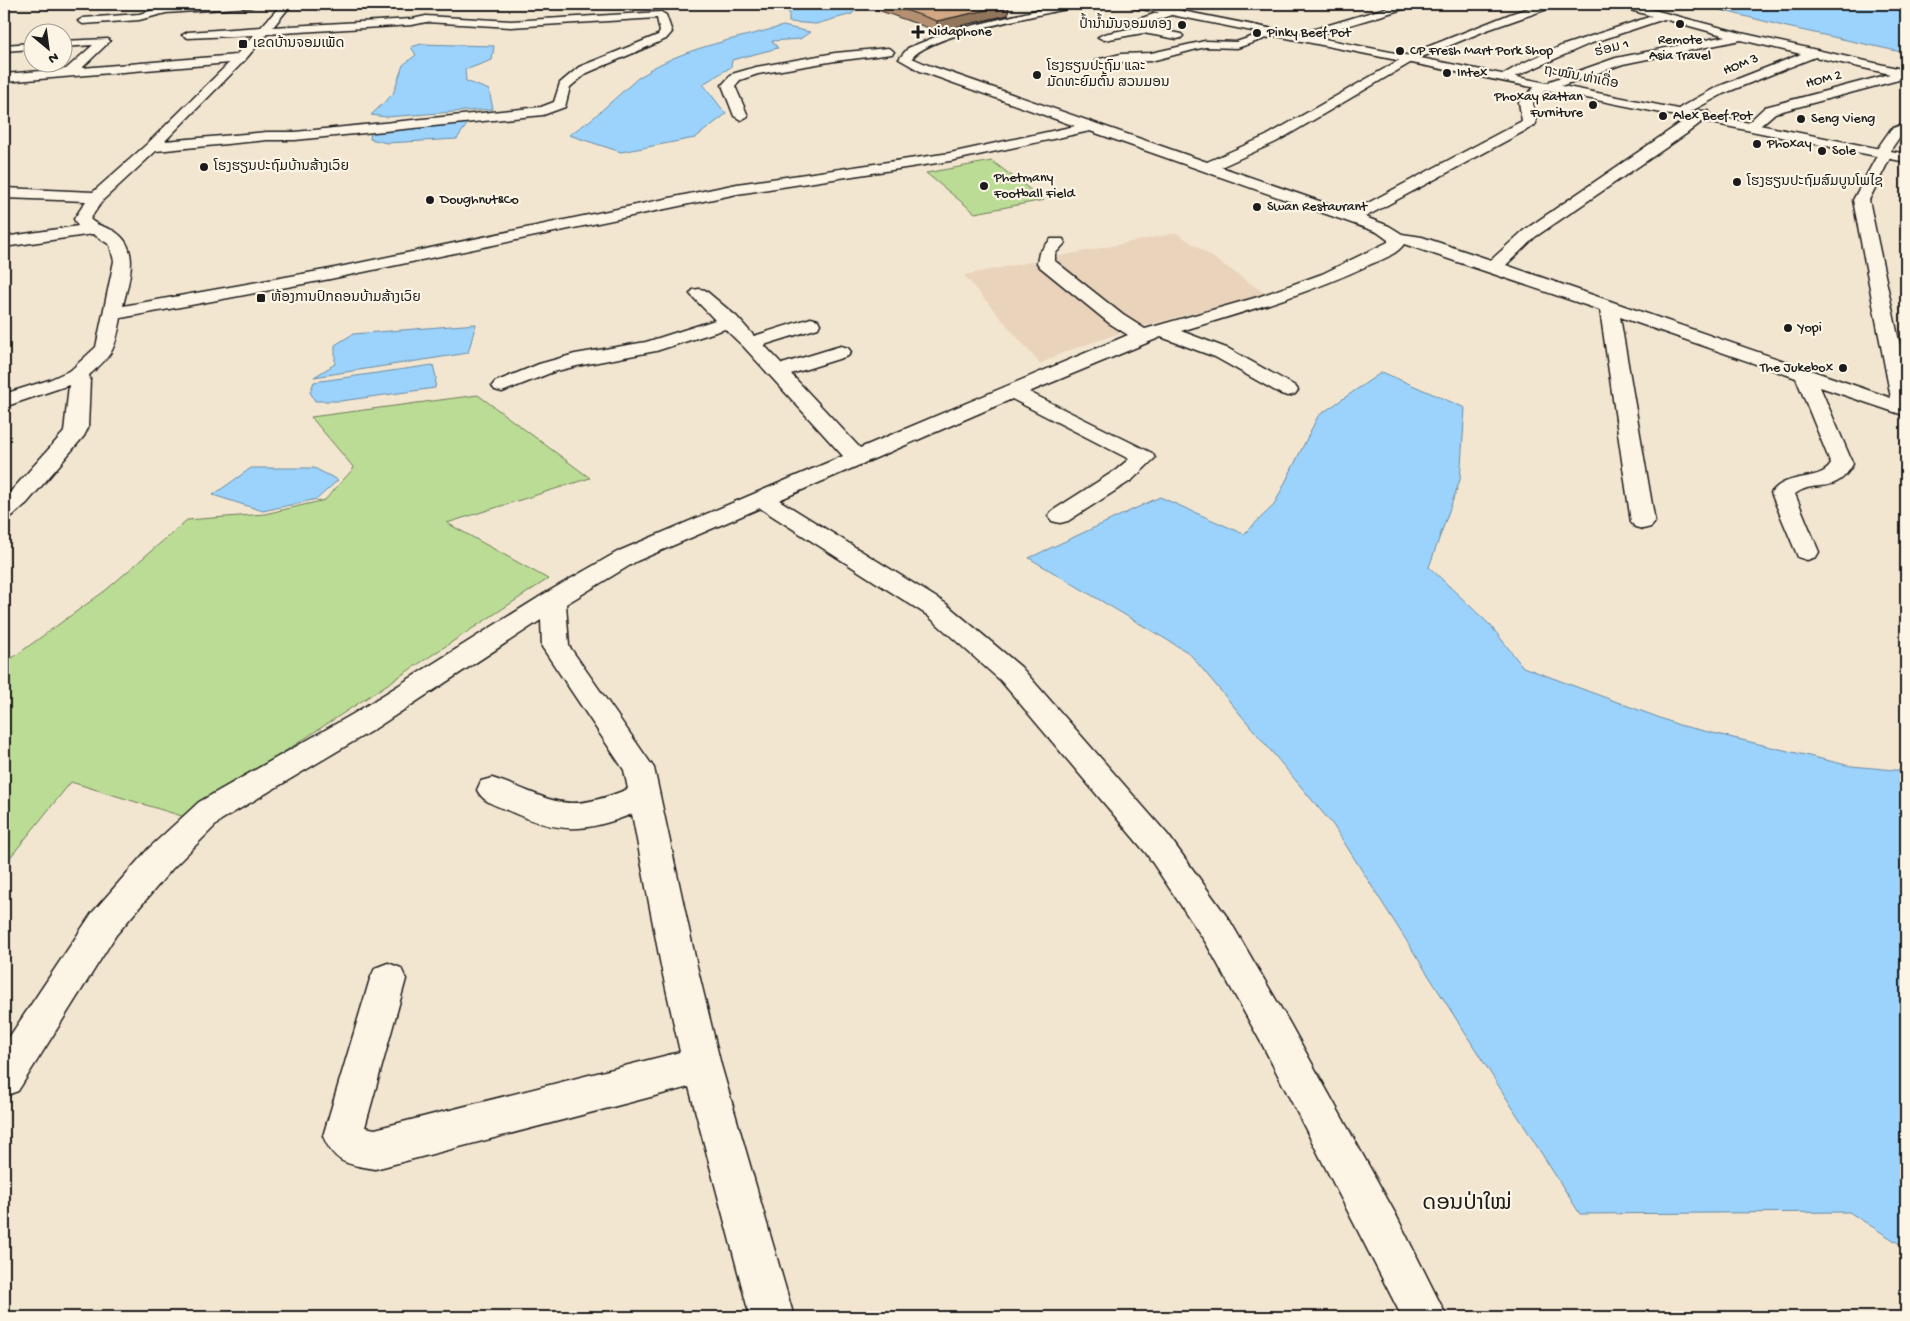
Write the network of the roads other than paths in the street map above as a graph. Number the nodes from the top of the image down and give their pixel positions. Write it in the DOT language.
graph roads {
  1 [pos="8,4"];
  2 [pos="251,4"];
  3 [pos="287,4"];
  4 [pos="1075,4"];
  5 [pos="1132,4"];
  6 [pos="1151,4"];
  7 [pos="1198,4"];
  8 [pos="1552,4"];
  9 [pos="1620,4"];
  10 [pos="1398,5"];
  11 [pos="4,7"];
  12 [pos="449,8"];
  13 [pos="1174,11"];
  14 [pos="1665,16"];
  15 [pos="426,19"];
  16 [pos="83,20"];
  17 [pos="1143,30"];
  18 [pos="264,32"];
  19 [pos="1272,33"];
  20 [pos="188,35"];
  21 [pos="1306,35"];
  22 [pos="1178,36"];
  23 [pos="1739,36"];
  24 [pos="1104,38"];
  25 [pos="72,43"];
  26 [pos="22,47"];
  27 [pos="4,48"];
  28 [pos="914,48"];
  29 [pos="888,52"];
  30 [pos="1810,54"];
  31 [pos="904,57"];
  32 [pos="240,58"];
  33 [pos="1414,58"];
  34 [pos="1100,63"];
  35 [pos="72,70"];
  36 [pos="70,72"];
  37 [pos="72,72"];
  38 [pos="1906,74"];
  39 [pos="1508,75"];
  40 [pos="4,78"];
  41 [pos="1548,85"];
  42 [pos="1696,114"];
  43 [pos="741,116"];
  44 [pos="1755,123"];
  45 [pos="1093,126"];
  46 [pos="1906,127"];
  47 [pos="152,147"];
  48 [pos="1885,151"];
  49 [pos="1906,153"];
  50 [pos="1906,158"];
  51 [pos="1209,167"];
  52 [pos="4,193"];
  53 [pos="97,197"];
  54 [pos="1352,218"];
  55 [pos="94,229"];
  56 [pos="1397,238"];
  57 [pos="4,242"];
  58 [pos="1057,242"];
  59 [pos="1494,267"];
  60 [pos="699,294"];
  61 [pos="1609,306"];
  62 [pos="112,314"];
  63 [pos="730,321"];
  64 [pos="811,324"];
  65 [pos="1151,333"];
  66 [pos="751,343"];
  67 [pos="842,352"];
  68 [pos="778,372"];
  69 [pos="78,374"];
  70 [pos="1804,374"];
  71 [pos="502,386"];
  72 [pos="1288,390"];
  73 [pos="1013,392"];
  74 [pos="4,400"];
  75 [pos="1904,409"];
  76 [pos="856,457"];
  77 [pos="760,498"];
  78 [pos="4,511"];
  79 [pos="1060,516"];
  80 [pos="1643,522"];
  81 [pos="1807,552"];
  82 [pos="553,600"];
  83 [pos="492,790"];
  84 [pos="645,795"];
  85 [pos="388,979"];
  86 [pos="702,1065"];
  87 [pos="4,1078"];
  88 [pos="772,1317"];
  89 [pos="1425,1317"];
  1 -- 11 [label="street"];
  2 -- 16 [label="street"];
  3 -- 18 [label="street"];
  4 -- 28 [label="street"];
  5 -- 13 [label="street, ຖະໝົນ ທ່າເດື່ອ"];
  6 -- 13 [label="street, ຖະໝົນ ທ່າເດື່ອ"];
  7 -- 13 [label="street"];
  8 -- 33 [label="street"];
  9 -- 14 [label="street"];
  10 -- 21 [label="street"];
  12 -- 15 [label="street"];
  13 -- 17 [label="street"];
  13 -- 19 [label="street, ຖະໝົນ ທ່າເດື່ອ"];
  13 -- 21 [label="street, ຖະໝົນ ທ່າເດື່ອ"];
  14 -- 23 [label="street"];
  14 -- 39 [label="street"];
  15 -- 18 [label="street"];
  15 -- 47 [label="street"];
  17 -- 22 [label="street"];
  17 -- 24 [label="street"];
  18 -- 20 [label="street"];
  18 -- 32 [label="street"];
  19 -- 33 [label="street, ຖະໝົນ ທ່າເດື່ອ"];
  19 -- 34 [label="street"];
  21 -- 33 [label="street, ຖະໝົນ ທ່າເດື່ອ"];
  23 -- 30 [label="street"];
  23 -- 41 [label="street, ຮ່ອມ 1"];
  25 -- 35 [label="street"];
  26 -- 27 [label="street"];
  28 -- 29 [label="street"];
  28 -- 31 [label="street"];
  29 -- 31 [label="street"];
  29 -- 43 [label="street"];
  30 -- 38 [label="street"];
  30 -- 42 [label="street, HOM 3"];
  31 -- 45 [label="street"];
  32 -- 37 [label="street"];
  32 -- 47 [label="street"];
  33 -- 39 [label="street, ຖະໝົນ ທ່າເດື່ອ"];
  33 -- 41 [label="street, ຖະໝົນ ທ່າເດື່ອ"];
  33 -- 51 [label="street"];
  36 -- 40 [label="street"];
  38 -- 44 [label="street, HOM 2"];
  39 -- 41 [label="street, ຖະໝົນ ທ່າເດື່ອ"];
  41 -- 42 [label="street, ຖະໝົນ ທ່າເດື່ອ"];
  41 -- 54 [label="street"];
  42 -- 44 [label="street, ຖະໝົນ ທ່າເດື່ອ"];
  42 -- 48 [label="street, ຖະໝົນ ທ່າເດື່ອ"];
  42 -- 59 [label="street, HOM 3"];
  44 -- 48 [label="street, ຖະໝົນ ທ່າເດື່ອ"];
  45 -- 51 [label="street"];
  45 -- 62 [label="street"];
  46 -- 48 [label="street"];
  47 -- 53 [label="street"];
  48 -- 49 [label="street, ຖະໝົນ ທ່າເດື່ອ"];
  48 -- 50 [label="street, ຖະໝົນ ທ່າເດື່ອ"];
  48 -- 75 [label="street"];
  51 -- 54 [label="street"];
  52 -- 53 [label="street"];
  53 -- 55 [label="street"];
  54 -- 56 [label="street"];
  55 -- 57 [label="street"];
  55 -- 62 [label="street"];
  56 -- 59 [label="street"];
  56 -- 65 [label="street"];
  58 -- 65 [label="street"];
  59 -- 61 [label="street"];
  60 -- 63 [label="street"];
  61 -- 70 [label="street"];
  61 -- 80 [label="street"];
  62 -- 69 [label="street"];
  63 -- 66 [label="street"];
  63 -- 71 [label="street"];
  64 -- 66 [label="street"];
  65 -- 72 [label="street"];
  65 -- 73 [label="street"];
  66 -- 68 [label="street"];
  67 -- 68 [label="street"];
  68 -- 76 [label="street"];
  69 -- 74 [label="street"];
  69 -- 78 [label="street"];
  70 -- 75 [label="street"];
  70 -- 81 [label="street"];
  73 -- 76 [label="street"];
  73 -- 79 [label="street"];
  76 -- 77 [label="street"];
  77 -- 82 [label="street"];
  77 -- 89 [label="street"];
  82 -- 84 [label="street"];
  82 -- 87 [label="street"];
  83 -- 84 [label="street"];
  84 -- 86 [label="street"];
  85 -- 86 [label="street"];
  86 -- 88 [label="street"];
}
